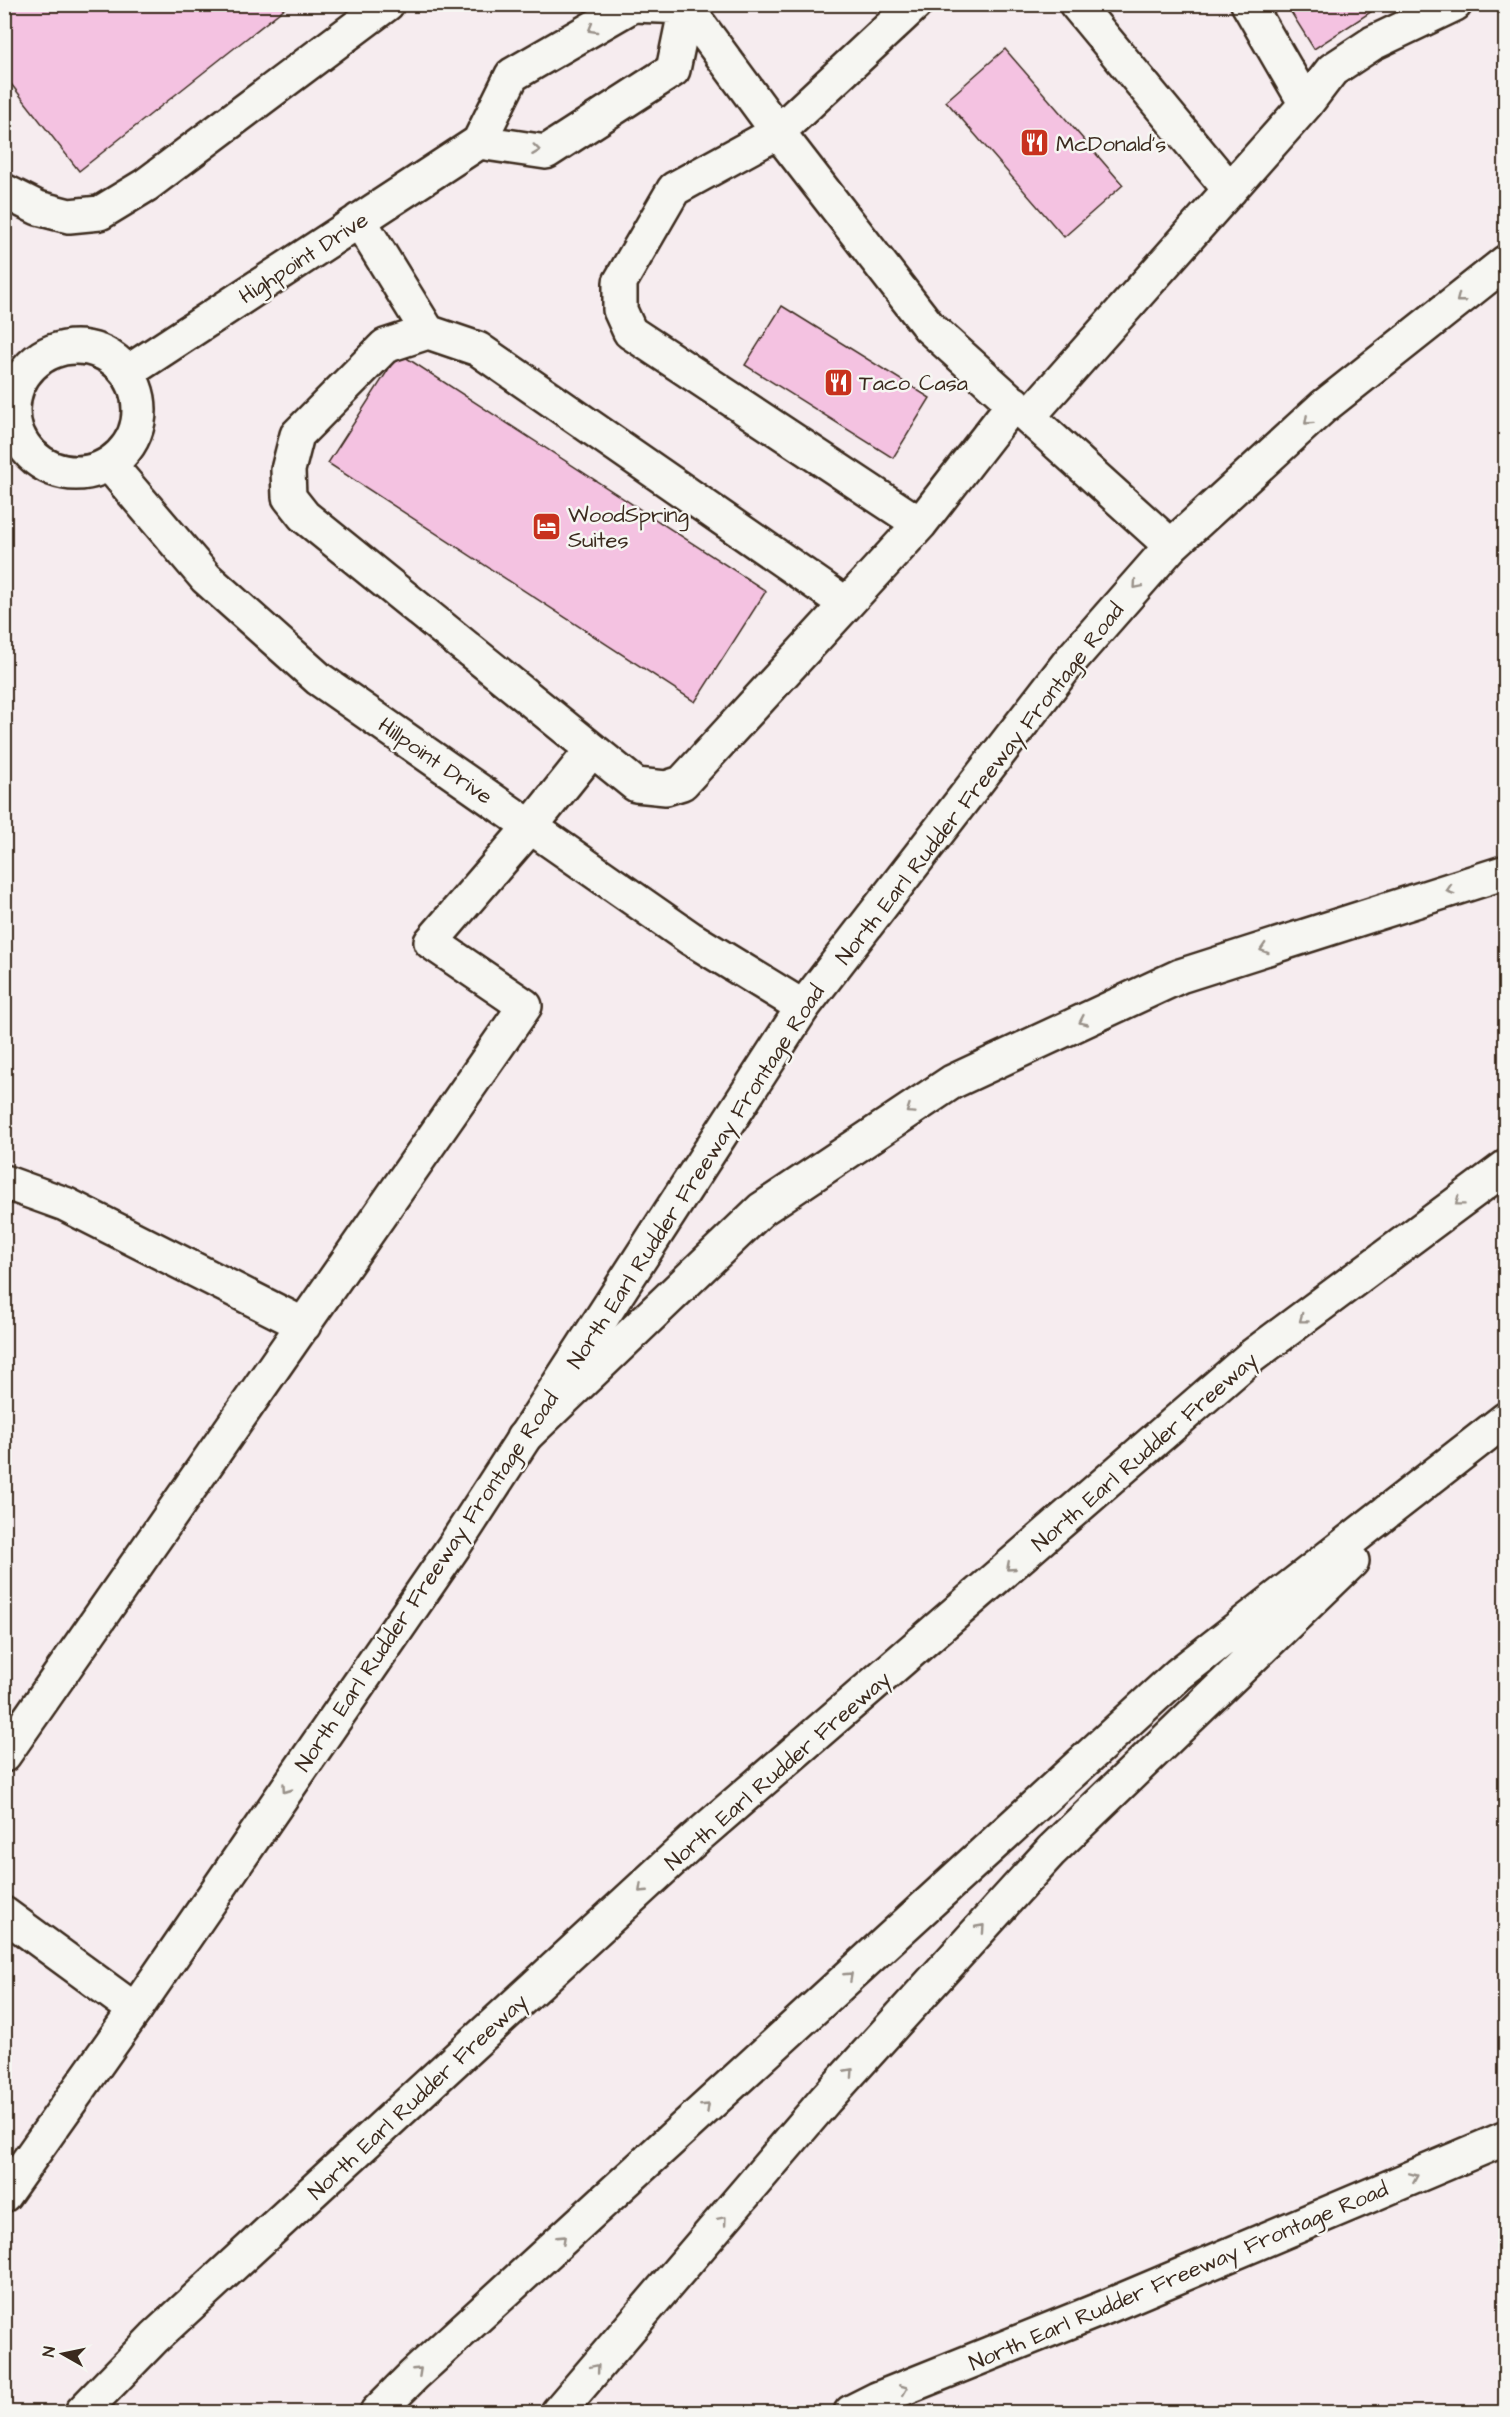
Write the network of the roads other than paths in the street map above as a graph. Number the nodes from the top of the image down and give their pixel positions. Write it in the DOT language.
graph roads {
  1 [pos="387,4"];
  2 [pos="915,4"];
  3 [pos="1076,4"];
  4 [pos="1248,4"];
  5 [pos="1455,4"];
  6 [pos="686,5"];
  7 [pos="1306,104"];
  8 [pos="778,132"];
  9 [pos="478,142"];
  10 [pos="1230,190"];
  11 [pos="4,191"];
  12 [pos="359,220"];
  13 [pos="1506,262"];
  14 [pos="428,332"];
  15 [pos="128,372"];
  16 [pos="11,380"];
  17 [pos="1021,410"];
  18 [pos="11,439"];
  19 [pos="109,464"];
  20 [pos="920,524"];
  21 [pos="1171,546"];
  22 [pos="846,604"];
  23 [pos="592,750"];
  24 [pos="531,826"];
  25 [pos="1506,872"];
  26 [pos="803,1007"];
  27 [pos="1506,1167"];
  28 [pos="4,1182"];
  29 [pos="304,1325"];
  30 [pos="1494,1428"];
  31 [pos="523,1438"];
  32 [pos="4,1755"];
  33 [pos="4,1914"];
  34 [pos="135,2010"];
  35 [pos="1506,2138"];
  36 [pos="4,2194"];
  37 [pos="82,2412"];
  38 [pos="377,2412"];
  39 [pos="558,2412"];
  40 [pos="850,2412"];
  1 -- 11 [label="main road"];
  2 -- 8 [label="main road"];
  3 -- 10 [label="main road"];
  4 -- 7 [label="main road"];
  5 -- 7 [label="main road"];
  6 -- 8 [label="main road"];
  6 -- 9 [label="main road, Highpoint Drive, one-way"];
  9 -- 6 [label="main road, one-way"];
  7 -- 10 [label="main road"];
  8 -- 17 [label="main road"];
  8 -- 20 [label="main road"];
  9 -- 12 [label="main road, Highpoint Drive"];
  10 -- 17 [label="main road"];
  12 -- 14 [label="main road"];
  12 -- 15 [label="main road, Highpoint Drive"];
  13 -- 21 [label="main road, North Earl Rudder Freeway Frontage Road, one-way"];
  14 -- 22 [label="main road"];
  14 -- 23 [label="main road"];
  15 -- 16 [label="main road"];
  15 -- 19 [label="main road"];
  16 -- 18 [label="main road"];
  17 -- 20 [label="main road"];
  17 -- 21 [label="main road"];
  18 -- 19 [label="main road"];
  19 -- 24 [label="main road, Hillpoint Drive"];
  20 -- 22 [label="main road"];
  21 -- 26 [label="main road, North Earl Rudder Freeway Frontage Road, one-way"];
  22 -- 23 [label="main road"];
  23 -- 24 [label="main road"];
  24 -- 26 [label="main road, Hillpoint Drive"];
  24 -- 29 [label="main road"];
  25 -- 31 [label="main road, one-way"];
  26 -- 31 [label="main road, North Earl Rudder Freeway Frontage Road"];
  27 -- 37 [label="main road, North Earl Rudder Freeway, one-way"];
  28 -- 29 [label="main road"];
  29 -- 32 [label="main road"];
  38 -- 30 [label="main road, one-way"];
  39 -- 30 [label="main road, one-way"];
  31 -- 34 [label="main road, North Earl Rudder Freeway Frontage Road, one-way"];
  33 -- 34 [label="main road"];
  34 -- 36 [label="main road, North Earl Rudder Freeway Frontage Road"];
  40 -- 35 [label="main road, North Earl Rudder Freeway Frontage Road, one-way"];
}
